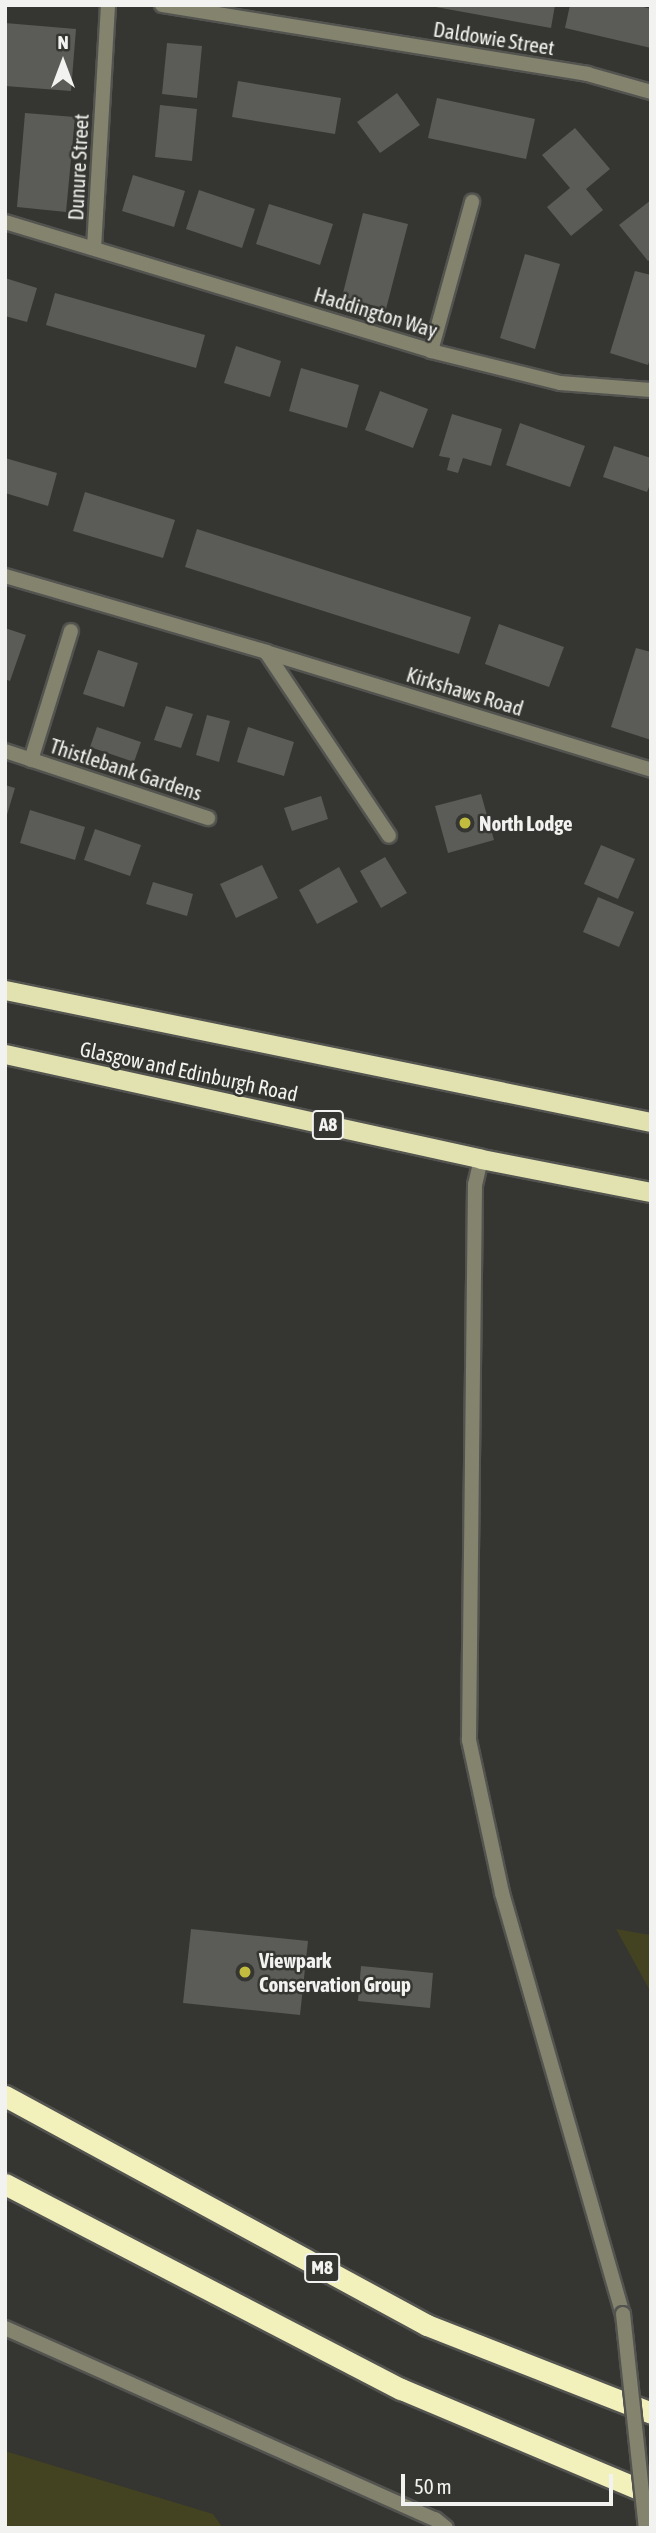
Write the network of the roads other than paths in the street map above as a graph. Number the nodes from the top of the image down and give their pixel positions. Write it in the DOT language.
graph roads {
  1 [pos="108,5"];
  2 [pos="162,5"];
  3 [pos="651,92"];
  4 [pos="472,202"];
  5 [pos="5,222"];
  6 [pos="94,248"];
  7 [pos="431,351"];
  8 [pos="651,390"];
  9 [pos="5,576"];
  10 [pos="71,631"];
  11 [pos="266,652"];
  12 [pos="5,751"];
  13 [pos="31,760"];
  14 [pos="651,770"];
  15 [pos="208,818"];
  16 [pos="389,836"];
  17 [pos="5,990"];
  18 [pos="5,1054"];
  19 [pos="651,1122"];
  20 [pos="481,1159"];
  21 [pos="651,1192"];
  22 [pos="5,2096"];
  23 [pos="5,2184"];
  24 [pos="5,2328"];
  25 [pos="651,2413"];
  26 [pos="651,2494"];
  27 [pos="446,2528"];
  28 [pos="646,2528"];
  1 -- 6 [label="street, Dunure Street"];
  2 -- 3 [label="street, Daldowie Street"];
  4 -- 7 [label="street"];
  5 -- 6 [label="street, Haddington Way"];
  6 -- 7 [label="street, Haddington Way"];
  7 -- 8 [label="street, Haddington Way"];
  9 -- 11 [label="street, Kirkshaws Road"];
  10 -- 13 [label="street, Thistlebank Gardens"];
  11 -- 14 [label="street, Kirkshaws Road"];
  11 -- 16 [label="street"];
  12 -- 13 [label="street, Thistlebank Gardens"];
  13 -- 15 [label="street, Thistlebank Gardens"];
  17 -- 19 [label="highway, Glasgow and Edinburgh Road"];
  18 -- 20 [label="highway, Glasgow and Edinburgh Road / A8"];
  20 -- 21 [label="highway, Glasgow and Edinburgh Road / A8"];
  20 -- 28 [label="street, bridge"];
  22 -- 25 [label="highway, M8"];
  23 -- 26 [label="highway"];
  24 -- 27 [label="street"];
}
